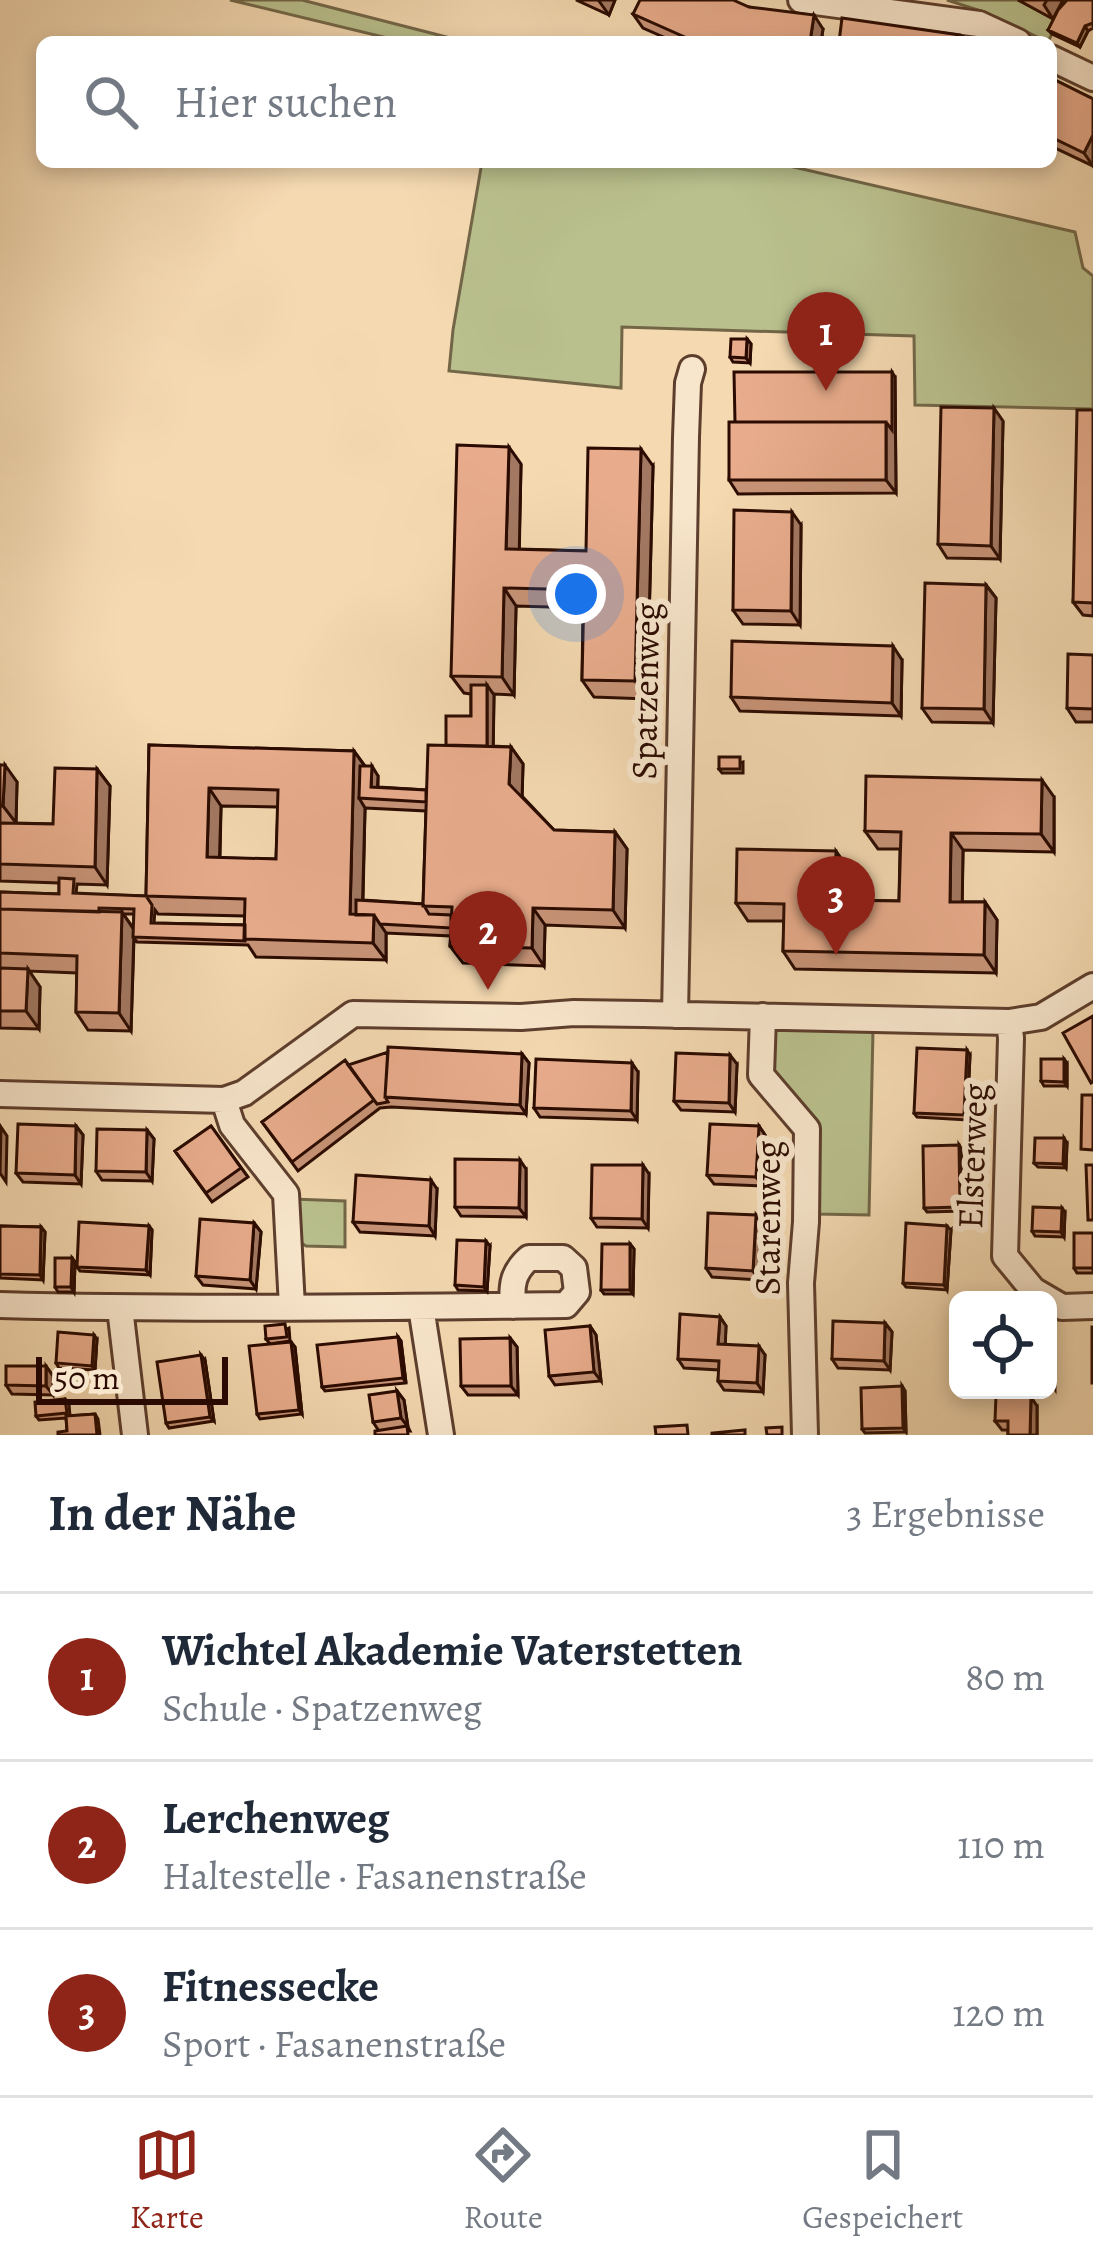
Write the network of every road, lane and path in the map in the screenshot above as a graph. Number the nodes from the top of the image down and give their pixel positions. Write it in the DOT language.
graph roads {
  1 [pos="801,0"];
  2 [pos="1005,36"];
  3 [pos="1057,61"];
  4 [pos="1093,78"];
  5 [pos="692,369"];
  6 [pos="1093,986"];
  7 [pos="675,1015"];
  8 [pos="763,1016"];
  9 [pos="1009,1022"];
  10 [pos="0,1094"];
  11 [pos="224,1100"];
  12 [pos="0,1305"];
  13 [pos="421,1306"];
  14 [pos="513,1306"];
  15 [pos="1093,1306"];
  16 [pos="292,1307"];
  17 [pos="120,1308"];
  18 [pos="136,1435"];
  19 [pos="441,1435"];
  20 [pos="805,1435"];
  1 -- 2 [label="street"];
  3 -- 4 [label="street"];
  5 -- 7 [label="street, Spatzenweg"];
  6 -- 9 [label="street"];
  7 -- 8 [label="street"];
  7 -- 11 [label="street"];
  8 -- 9 [label="street"];
  8 -- 20 [label="street, Starenweg"];
  9 -- 15 [label="street, Elsterweg"];
  10 -- 11 [label="street"];
  11 -- 16 [label="street"];
  12 -- 17 [label="street"];
  13 -- 14 [label="street"];
  13 -- 16 [label="street"];
  13 -- 19 [label="street"];
  16 -- 17 [label="street"];
  17 -- 18 [label="street"];
}
